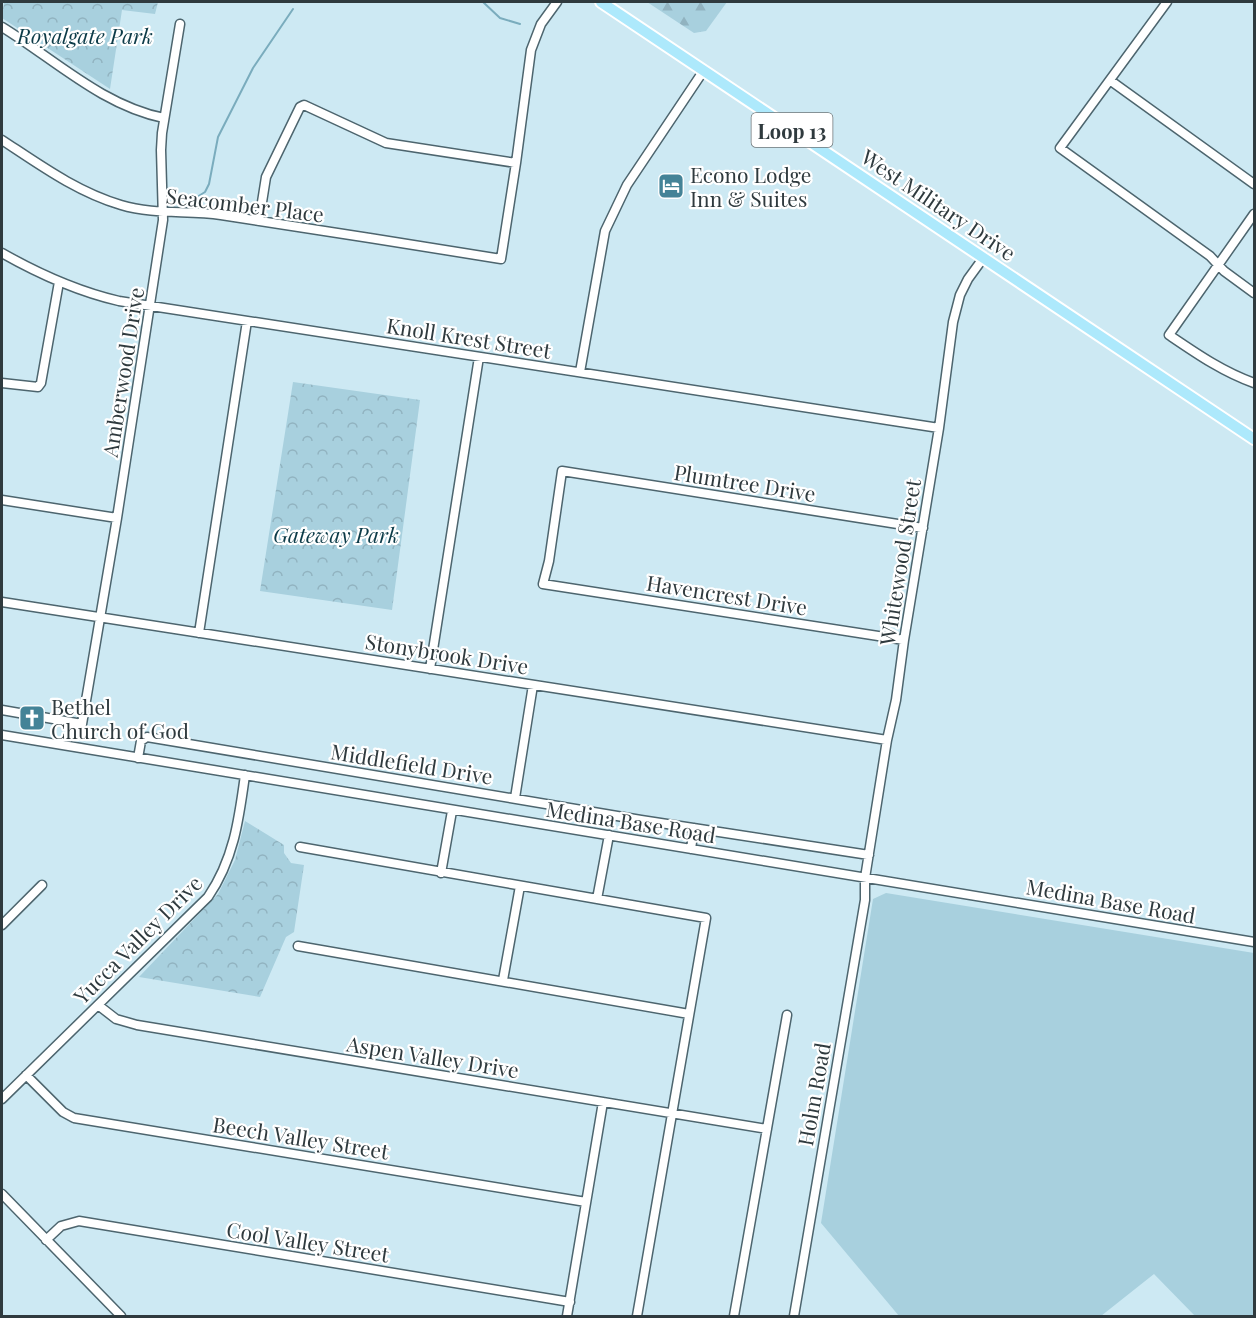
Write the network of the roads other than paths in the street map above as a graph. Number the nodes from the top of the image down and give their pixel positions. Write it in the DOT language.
graph roads {
  1 [pos="557,2"];
  2 [pos="601,2"];
  3 [pos="1167,2"];
  4 [pos="180,24"];
  5 [pos="2,27"];
  6 [pos="704,70"];
  7 [pos="1111,81"];
  8 [pos="164,118"];
  9 [pos="2,140"];
  10 [pos="516,163"];
  11 [pos="1254,184"];
  12 [pos="164,213"];
  13 [pos="1254,214"];
  14 [pos="259,221"];
  15 [pos="2,253"];
  16 [pos="984,257"];
  17 [pos="1218,265"];
  18 [pos="59,282"];
  19 [pos="1254,293"];
  20 [pos="150,306"];
  21 [pos="247,321"];
  22 [pos="479,357"];
  23 [pos="580,372"];
  24 [pos="2,383"];
  25 [pos="1254,383"];
  26 [pos="939,428"];
  27 [pos="1254,439"];
  28 [pos="2,500"];
  29 [pos="117,518"];
  30 [pos="923,528"];
  31 [pos="543,584"];
  32 [pos="2,602"];
  33 [pos="101,617"];
  34 [pos="199,633"];
  35 [pos="904,640"];
  36 [pos="430,669"];
  37 [pos="533,685"];
  38 [pos="2,710"];
  39 [pos="2,735"];
  40 [pos="887,740"];
  41 [pos="138,758"];
  42 [pos="245,775"];
  43 [pos="515,798"];
  44 [pos="452,811"];
  45 [pos="694,828"];
  46 [pos="609,835"];
  47 [pos="300,847"];
  48 [pos="691,849"];
  49 [pos="869,855"];
  50 [pos="441,873"];
  51 [pos="865,878"];
  52 [pos="42,885"];
  53 [pos="520,886"];
  54 [pos="597,899"];
  55 [pos="2,925"];
  56 [pos="1254,942"];
  57 [pos="298,946"];
  58 [pos="502,980"];
  59 [pos="98,1005"];
  60 [pos="689,1014"];
  61 [pos="787,1015"];
  62 [pos="26,1075"];
  63 [pos="2,1099"];
  64 [pos="603,1102"];
  65 [pos="673,1113"];
  66 [pos="767,1129"];
  67 [pos="2,1194"];
  68 [pos="586,1202"];
  69 [pos="46,1240"];
  70 [pos="570,1302"];
  71 [pos="121,1317"];
  72 [pos="567,1317"];
  73 [pos="637,1317"];
  74 [pos="734,1317"];
  75 [pos="794,1317"];
  1 -- 10 [label="street"];
  2 -- 6 [label="main road, West Military Drive / Loop 13"];
  3 -- 7 [label="street"];
  4 -- 8 [label="street, Amberwood Drive"];
  5 -- 8 [label="street"];
  6 -- 16 [label="main road, West Military Drive / Loop 13"];
  6 -- 23 [label="street"];
  7 -- 11 [label="street"];
  7 -- 17 [label="street"];
  8 -- 12 [label="street, Amberwood Drive"];
  9 -- 12 [label="street, Seacomber Place"];
  10 -- 14 [label="street, Seacomber Place"];
  10 -- 14 [label="street"];
  12 -- 14 [label="street, Seacomber Place"];
  12 -- 20 [label="street, Amberwood Drive"];
  13 -- 17 [label="street"];
  15 -- 18 [label="street, Knoll Krest Street"];
  16 -- 26 [label="street, Whitewood Street"];
  16 -- 27 [label="main road, West Military Drive / Loop 13"];
  17 -- 19 [label="street"];
  17 -- 25 [label="street"];
  18 -- 20 [label="street, Knoll Krest Street"];
  18 -- 24 [label="street"];
  20 -- 21 [label="street, Knoll Krest Street"];
  20 -- 29 [label="street, Amberwood Drive"];
  21 -- 22 [label="street, Knoll Krest Street"];
  21 -- 34 [label="street"];
  22 -- 23 [label="street, Knoll Krest Street"];
  22 -- 36 [label="street"];
  23 -- 26 [label="street, Knoll Krest Street"];
  26 -- 30 [label="street, Whitewood Street"];
  28 -- 29 [label="street"];
  29 -- 33 [label="street, Amberwood Drive"];
  30 -- 31 [label="street, Plumtree Drive"];
  30 -- 35 [label="street, Whitewood Street"];
  31 -- 35 [label="street, Havencrest Drive"];
  32 -- 33 [label="street, Stonybrook Drive"];
  33 -- 34 [label="street, Stonybrook Drive"];
  33 -- 38 [label="street, Amberwood Drive"];
  34 -- 36 [label="street, Stonybrook Drive"];
  35 -- 40 [label="street, Whitewood Street"];
  36 -- 37 [label="street, Stonybrook Drive"];
  37 -- 40 [label="street, Stonybrook Drive"];
  37 -- 43 [label="street"];
  39 -- 41 [label="street, Medina Base Road"];
  40 -- 49 [label="street, Whitewood Street"];
  41 -- 42 [label="street, Medina Base Road"];
  41 -- 43 [label="street, Middlefield Drive"];
  42 -- 44 [label="street, Medina Base Road"];
  42 -- 59 [label="street, Yucca Valley Drive"];
  43 -- 45 [label="street, Middlefield Drive"];
  44 -- 46 [label="street, Medina Base Road"];
  44 -- 50 [label="street"];
  45 -- 48 [label="street"];
  45 -- 49 [label="street, Middlefield Drive"];
  46 -- 48 [label="street, Medina Base Road"];
  46 -- 54 [label="street"];
  47 -- 50 [label="street"];
  48 -- 51 [label="street, Medina Base Road"];
  49 -- 51 [label="street, Whitewood Street"];
  50 -- 53 [label="street"];
  51 -- 56 [label="street, Medina Base Road"];
  51 -- 75 [label="street, Holm Road"];
  52 -- 55 [label="street"];
  53 -- 54 [label="street"];
  53 -- 58 [label="street"];
  54 -- 60 [label="street"];
  57 -- 58 [label="street"];
  58 -- 60 [label="street"];
  59 -- 62 [label="street, Yucca Valley Drive"];
  59 -- 64 [label="street, Aspen Valley Drive"];
  60 -- 65 [label="street"];
  61 -- 66 [label="street"];
  62 -- 63 [label="street, Yucca Valley Drive"];
  62 -- 68 [label="street, Beech Valley Street"];
  64 -- 65 [label="street, Aspen Valley Drive"];
  64 -- 68 [label="street"];
  65 -- 66 [label="street, Aspen Valley Drive"];
  65 -- 73 [label="street"];
  66 -- 74 [label="street"];
  67 -- 69 [label="street"];
  68 -- 70 [label="street"];
  69 -- 70 [label="street, Cool Valley Street"];
  69 -- 71 [label="street"];
  70 -- 72 [label="street"];
}
